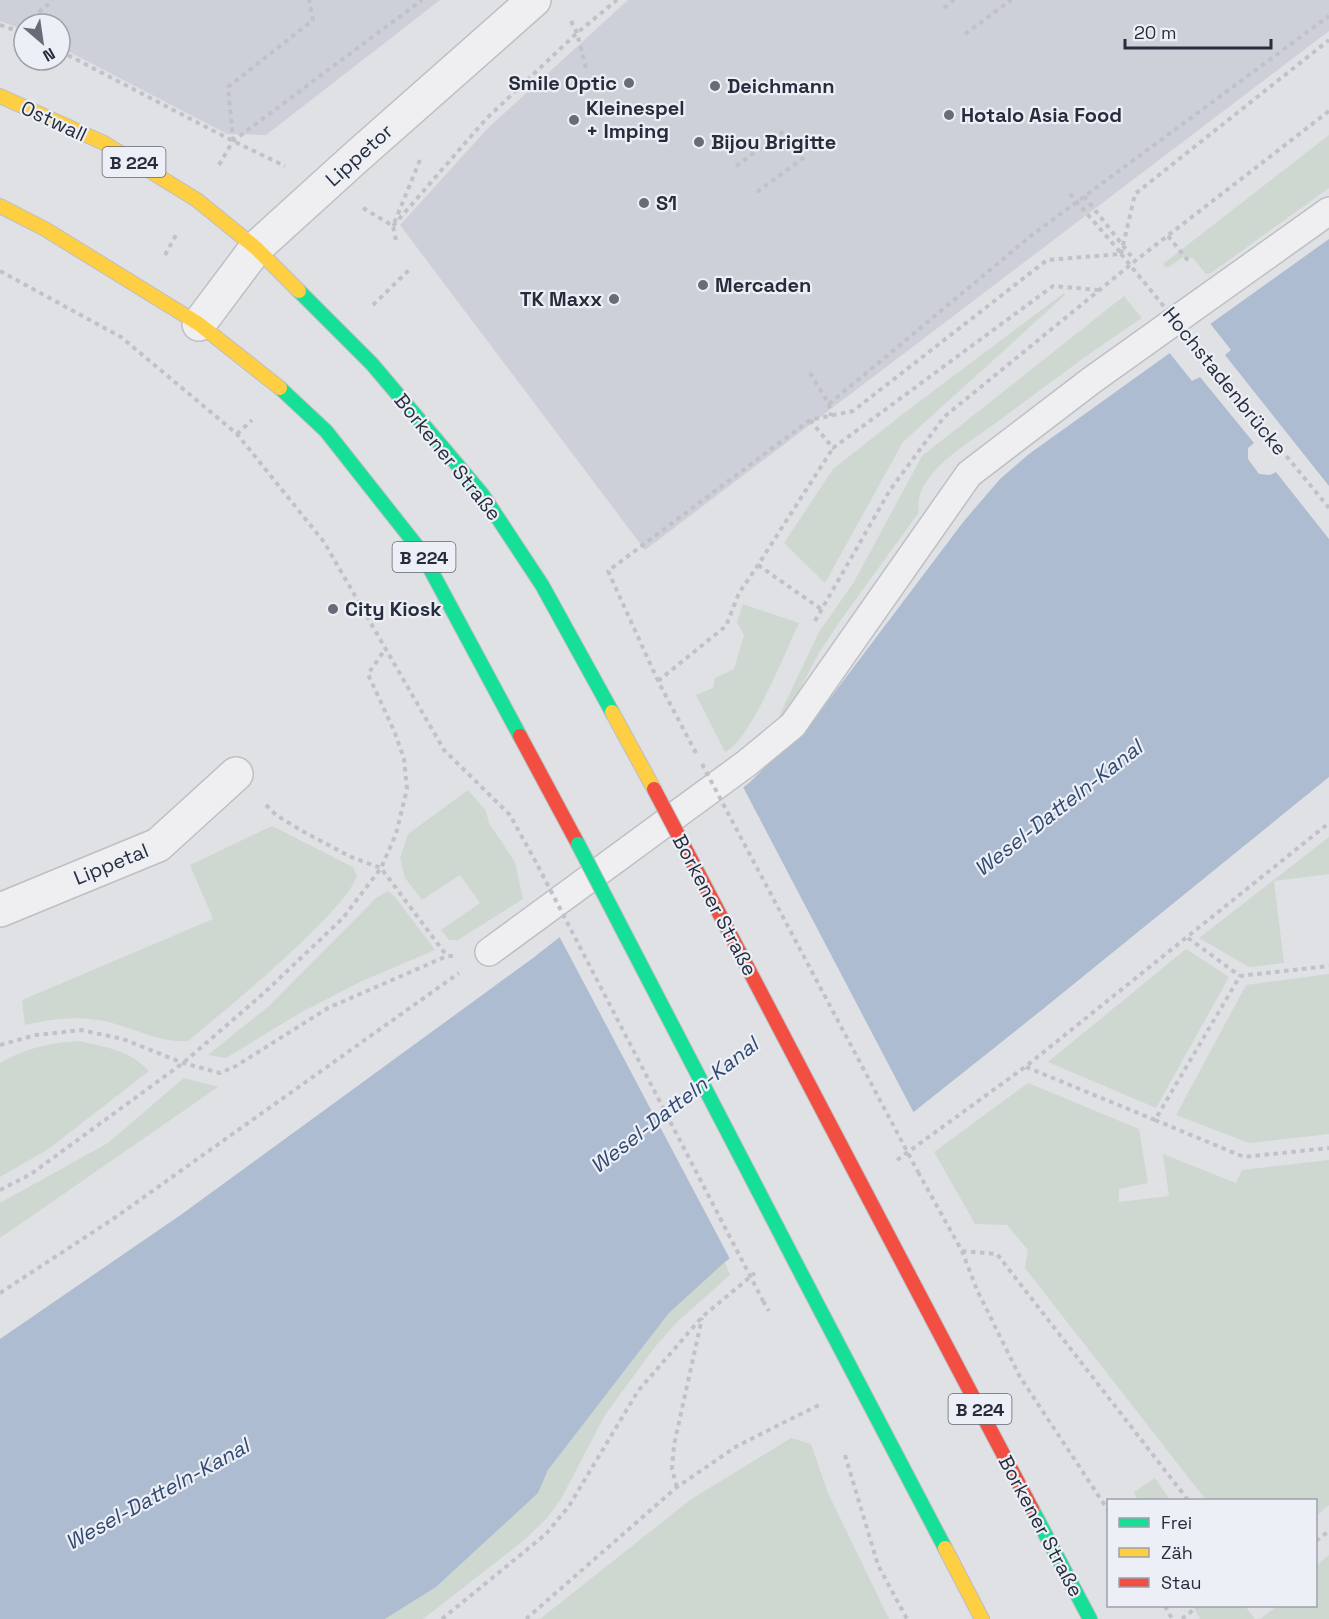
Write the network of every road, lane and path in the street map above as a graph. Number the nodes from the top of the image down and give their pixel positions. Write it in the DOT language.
graph roads {
  1 [pos="53,0"];
  2 [pos="309,0"];
  3 [pos="422,0"];
  4 [pos="534,0"];
  5 [pos="617,0"];
  6 [pos="954,0"];
  7 [pos="1011,0"];
  8 [pos="944,8"];
  9 [pos="40,12"];
  10 [pos="1329,16"];
  11 [pos="577,33"];
  12 [pos="965,34"];
  13 [pos="1329,40"];
  14 [pos="72,57"];
  15 [pos="588,72"];
  16 [pos="0,96"];
  17 [pos="1329,111"];
  18 [pos="784,130"];
  19 [pos="232,141"];
  20 [pos="806,156"];
  21 [pos="736,166"];
  22 [pos="324,185"];
  23 [pos="757,192"];
  24 [pos="1070,194"];
  25 [pos="1084,196"];
  26 [pos="0,206"];
  27 [pos="1329,211"];
  28 [pos="396,240"];
  29 [pos="256,248"];
  30 [pos="1121,254"];
  31 [pos="1135,261"];
  32 [pos="0,271"];
  33 [pos="199,324"];
  34 [pos="810,373"];
  35 [pos="829,404"];
  36 [pos="831,416"];
  37 [pos="810,420"];
  38 [pos="833,448"];
  39 [pos="1329,508"];
  40 [pos="758,565"];
  41 [pos="820,609"];
  42 [pos="386,648"];
  43 [pos="658,681"];
  44 [pos="697,753"];
  45 [pos="702,764"];
  46 [pos="236,774"];
  47 [pos="1329,823"];
  48 [pos="304,832"];
  49 [pos="381,868"];
  50 [pos="0,910"];
  51 [pos="1188,938"];
  52 [pos="489,952"];
  53 [pos="447,956"];
  54 [pos="1329,966"];
  55 [pos="1240,976"];
  56 [pos="0,1045"];
  57 [pos="183,1063"];
  58 [pos="1025,1067"];
  59 [pos="1155,1120"];
  60 [pos="1329,1148"];
  61 [pos="890,1165"];
  62 [pos="0,1190"];
  63 [pos="962,1251"];
  64 [pos="760,1269"];
  65 [pos="0,1293"];
  66 [pos="770,1311"];
  67 [pos="702,1317"];
  68 [pos="828,1410"];
  69 [pos="843,1447"];
  70 [pos="677,1487"];
  71 [pos="1187,1499"];
  72 [pos="1107,1508"];
  73 [pos="1329,1531"];
  74 [pos="1317,1540"];
  75 [pos="1196,1607"];
  76 [pos="442,1619"];
  77 [pos="526,1619"];
  78 [pos="907,1619"];
  79 [pos="982,1619"];
  80 [pos="1090,1619"];
  81 [pos="1182,1619"];
  1 -- 9 [label="path"];
  2 -- 19 [label="path"];
  3 -- 19 [label="path"];
  4 -- 22 [label="street, Lippetor"];
  5 -- 11 [label="path"];
  6 -- 8 [label="path"];
  7 -- 12 [label="path"];
  10 -- 25 [label="path"];
  11 -- 15 [label="path"];
  11 -- 28 [label="path"];
  13 -- 30 [label="path"];
  14 -- 19 [label="path"];
  16 -- 29 [label="main road, Ostwall / B 224"];
  17 -- 31 [label="path"];
  18 -- 21 [label="path"];
  19 -- 22 [label="path"];
  20 -- 23 [label="path"];
  22 -- 29 [label="street, Lippetor"];
  24 -- 30 [label="path, Hochstadenbrücke"];
  25 -- 31 [label="path"];
  25 -- 35 [label="path"];
  26 -- 33 [label="main road, B 224"];
  27 -- 52 [label="lane"];
  29 -- 33 [label="street, Lippetor"];
  29 -- 80 [label="main road, Borkener Straße / B 224, bridge"];
  30 -- 36 [label="path"];
  30 -- 39 [label="path, Hochstadenbrücke, bridge"];
  31 -- 38 [label="path"];
  32 -- 42 [label="path"];
  33 -- 79 [label="main road, B 224, bridge"];
  34 -- 35 [label="path"];
  35 -- 36 [label="path"];
  36 -- 37 [label="path"];
  37 -- 38 [label="path"];
  37 -- 43 [label="path"];
  38 -- 40 [label="path"];
  40 -- 41 [label="path"];
  40 -- 43 [label="path"];
  42 -- 49 [label="path"];
  42 -- 66 [label="path, bridge"];
  43 -- 44 [label="path"];
  45 -- 63 [label="path, bridge"];
  46 -- 50 [label="street, Lippetal"];
  47 -- 51 [label="path"];
  48 -- 49 [label="path"];
  49 -- 53 [label="path"];
  49 -- 57 [label="path"];
  51 -- 55 [label="path"];
  51 -- 58 [label="path"];
  52 -- 53 [label="path"];
  52 -- 65 [label="path"];
  53 -- 57 [label="path"];
  54 -- 55 [label="path"];
  55 -- 59 [label="path"];
  56 -- 57 [label="path"];
  57 -- 62 [label="path"];
  58 -- 59 [label="path"];
  58 -- 61 [label="path"];
  59 -- 60 [label="path"];
  63 -- 71 [label="path"];
  63 -- 72 [label="path"];
  64 -- 67 [label="path"];
  67 -- 70 [label="path"];
  67 -- 76 [label="path"];
  68 -- 70 [label="path"];
  69 -- 78 [label="path"];
  70 -- 77 [label="path"];
  73 -- 74 [label="path"];
  75 -- 81 [label="path"];
}
